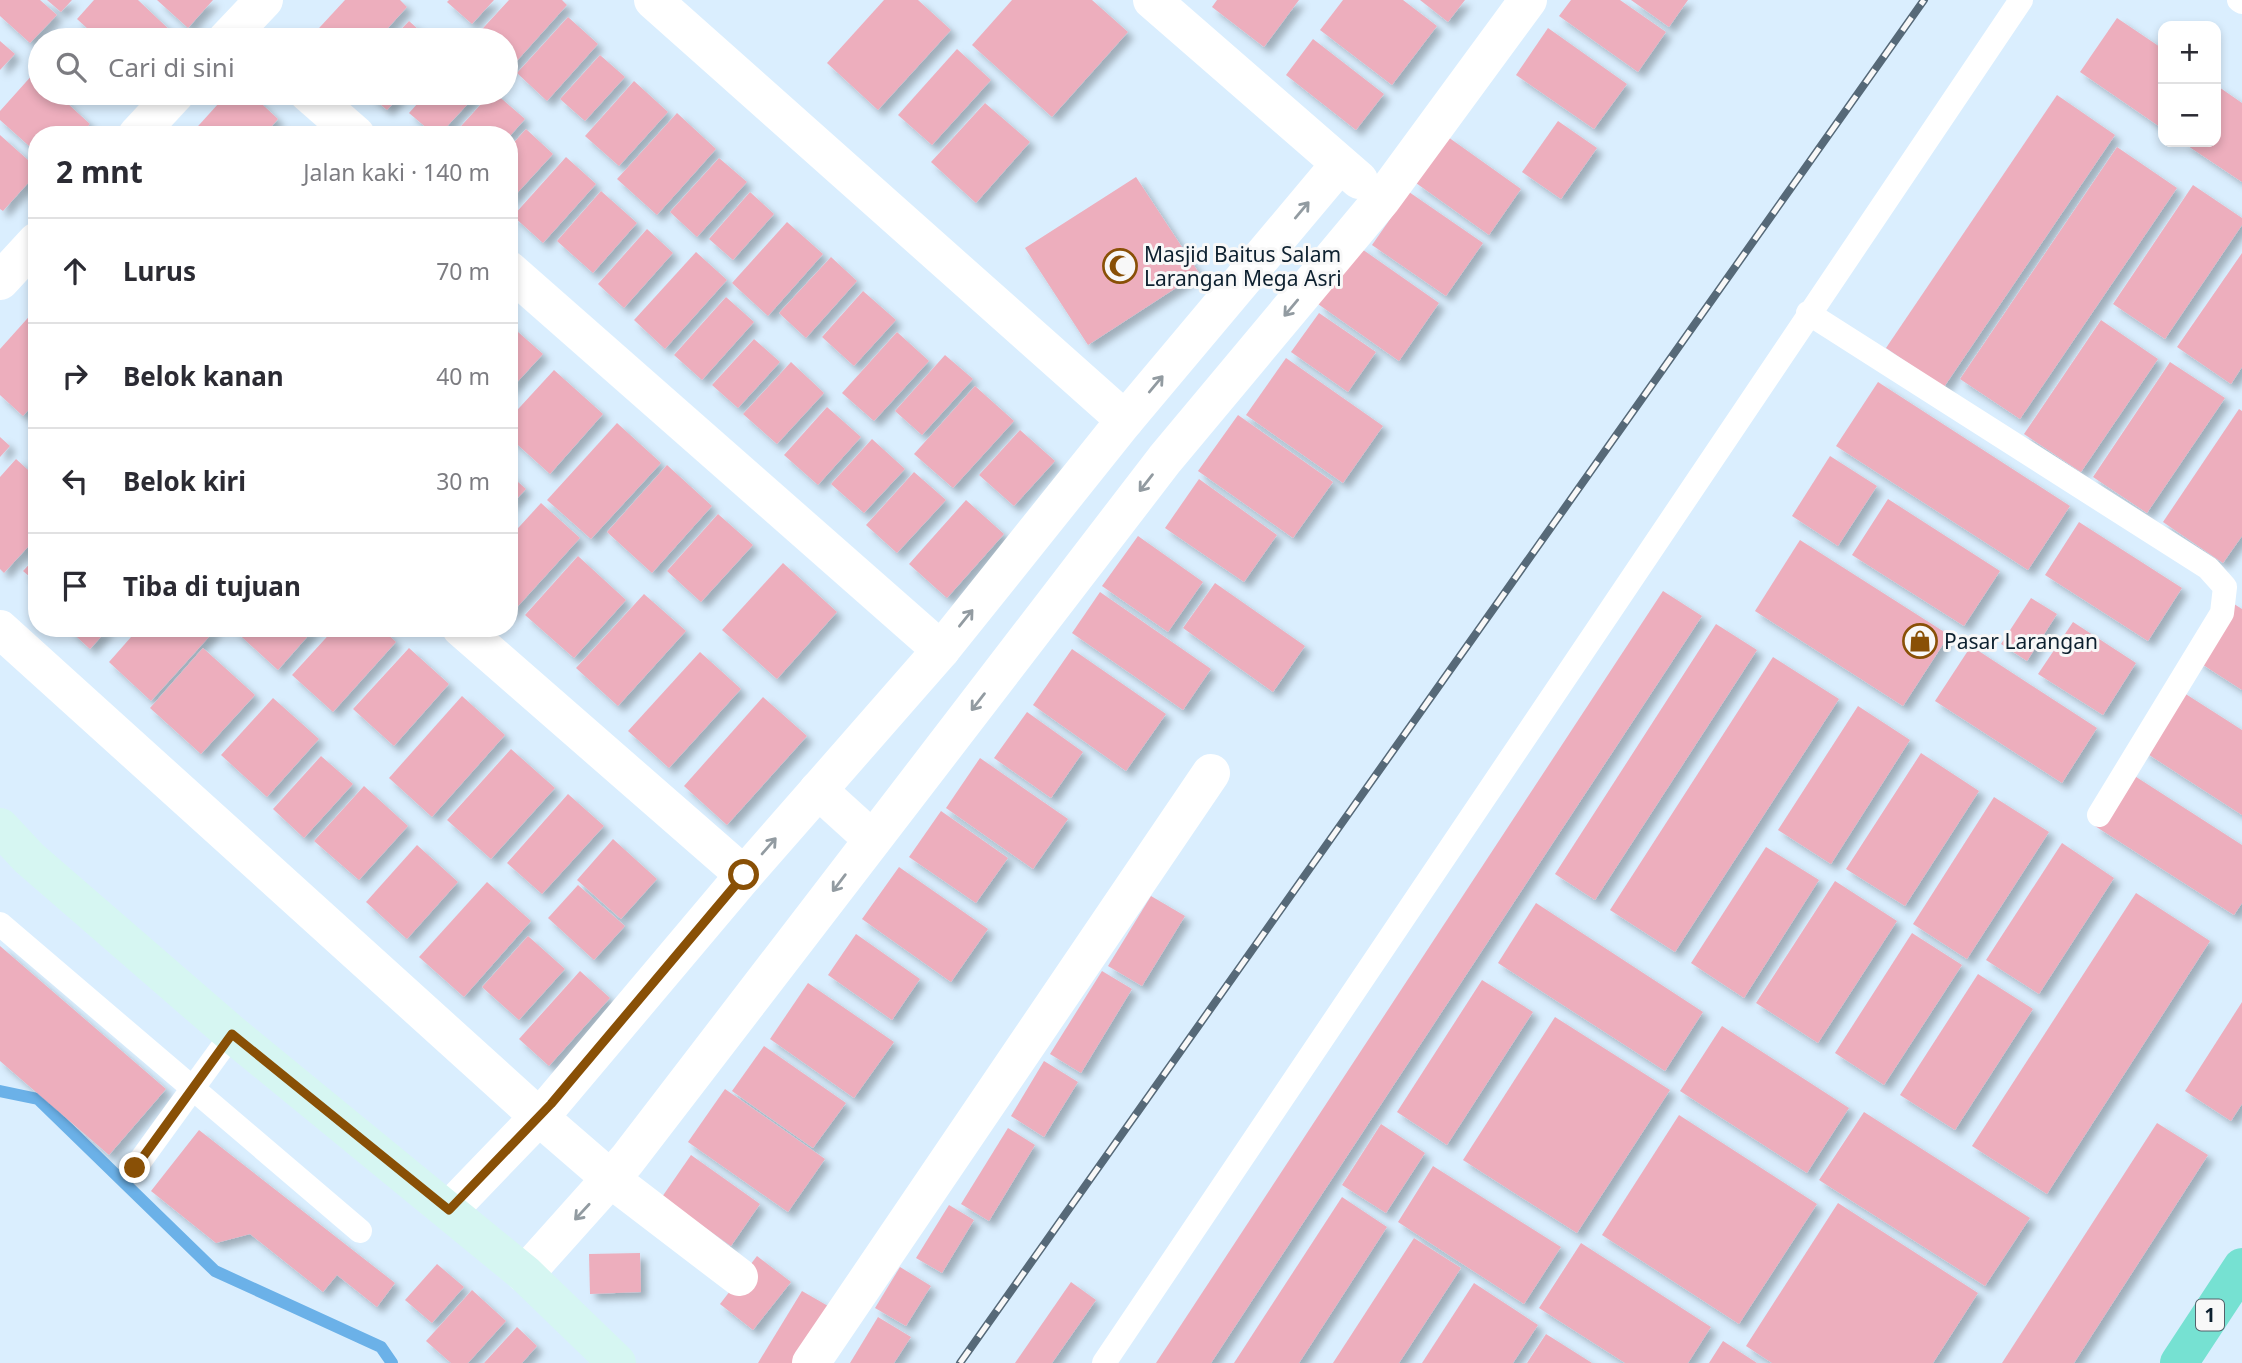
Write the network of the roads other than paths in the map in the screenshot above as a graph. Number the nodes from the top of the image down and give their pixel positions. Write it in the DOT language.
graph roads {
  1 [pos="264,0"];
  2 [pos="653,0"];
  3 [pos="1528,0"];
  4 [pos="2021,0"];
  5 [pos="1160,3"];
  6 [pos="244,28"];
  7 [pos="165,105"];
  8 [pos="322,105"];
  9 [pos="145,126"];
  10 [pos="346,126"];
  11 [pos="1339,164"];
  12 [pos="1382,199"];
  13 [pos="28,255"];
  14 [pos="518,278"];
  15 [pos="0,281"];
  16 [pos="1808,313"];
  17 [pos="1125,420"];
  18 [pos="0,629"];
  19 [pos="471,637"];
  20 [pos="941,650"];
  21 [pos="1211,773"];
  22 [pos="818,790"];
  23 [pos="2099,815"];
  24 [pos="0,827"];
  25 [pos="872,839"];
  26 [pos="744,875"];
  27 [pos="0,924"];
  28 [pos="232,1034"];
  29 [pos="193,1088"];
  30 [pos="538,1116"];
  31 [pos="135,1168"];
  32 [pos="612,1180"];
  33 [pos="449,1210"];
  34 [pos="360,1231"];
  35 [pos="2242,1267"];
  36 [pos="524,1274"];
  37 [pos="739,1277"];
  38 [pos="617,1363"];
  39 [pos="811,1363"];
  40 [pos="1104,1363"];
  41 [pos="2179,1363"];
  1 -- 6 [label="street"];
  2 -- 17 [label="street"];
  3 -- 12 [label="street"];
  4 -- 16 [label="lane"];
  5 -- 11 [label="street"];
  7 -- 9 [label="street"];
  8 -- 10 [label="street"];
  11 -- 12 [label="street"];
  17 -- 11 [label="street, one-way"];
  12 -- 25 [label="street, one-way"];
  13 -- 15 [label="street"];
  14 -- 20 [label="street"];
  16 -- 23 [label="lane"];
  16 -- 40 [label="lane"];
  20 -- 17 [label="street, one-way"];
  18 -- 30 [label="street"];
  19 -- 26 [label="street"];
  20 -- 22 [label="street"];
  21 -- 39 [label="street"];
  22 -- 25 [label="street"];
  26 -- 22 [label="street, one-way"];
  24 -- 28 [label="main road"];
  25 -- 32 [label="street, one-way"];
  26 -- 30 [label="street"];
  27 -- 29 [label="lane"];
  28 -- 29 [label="lane"];
  28 -- 33 [label="main road"];
  29 -- 31 [label="lane"];
  29 -- 34 [label="lane"];
  30 -- 32 [label="street"];
  30 -- 33 [label="street"];
  32 -- 36 [label="street, one-way"];
  32 -- 37 [label="street"];
  33 -- 36 [label="main road"];
  35 -- 41 [label="highway, 1"];
  36 -- 38 [label="main road"];
}
